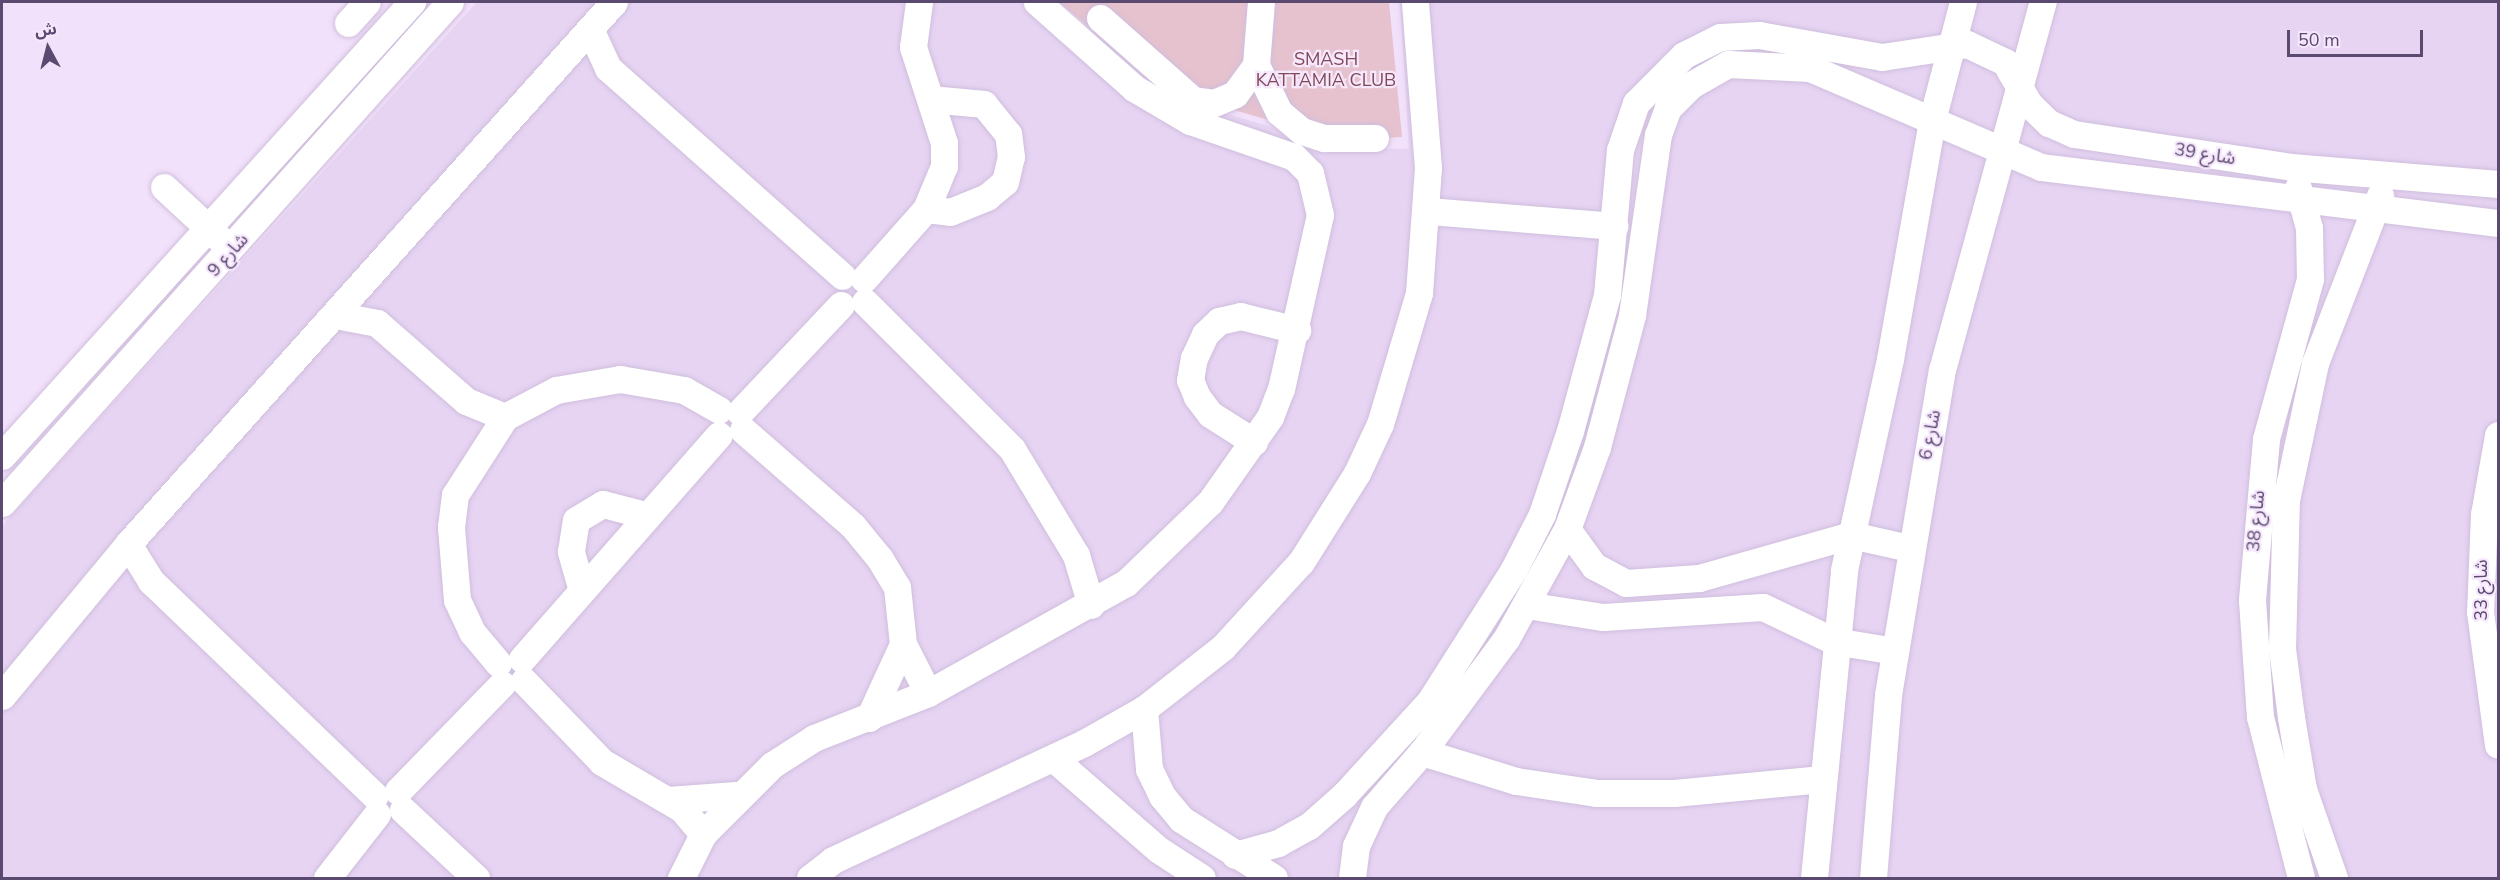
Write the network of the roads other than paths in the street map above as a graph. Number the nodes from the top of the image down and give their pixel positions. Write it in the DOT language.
graph roads {
  1 [pos="367,2"];
  2 [pos="412,2"];
  3 [pos="450,2"];
  4 [pos="614,2"];
  5 [pos="919,2"];
  6 [pos="1037,2"];
  7 [pos="1261,2"];
  8 [pos="1415,2"];
  9 [pos="1963,2"];
  10 [pos="2043,2"];
  11 [pos="1101,18"];
  12 [pos="348,22"];
  13 [pos="590,29"];
  14 [pos="1950,46"];
  15 [pos="564,60"];
  16 [pos="1256,65"];
  17 [pos="608,68"];
  18 [pos="2019,82"];
  19 [pos="1169,96"];
  20 [pos="930,99"];
  21 [pos="1932,120"];
  22 [pos="1375,138"];
  23 [pos="2003,151"];
  24 [pos="2291,167"];
  25 [pos="2382,175"];
  26 [pos="2499,183"];
  27 [pos="164,187"];
  28 [pos="2304,202"];
  29 [pos="926,209"];
  30 [pos="1428,211"];
  31 [pos="2378,211"];
  32 [pos="2499,223"];
  33 [pos="1614,226"];
  34 [pos="210,227"];
  35 [pos="232,252"];
  36 [pos="364,280"];
  37 [pos="853,291"];
  38 [pos="335,315"];
  39 [pos="377,323"];
  40 [pos="1296,330"];
  41 [pos="466,401"];
  42 [pos="505,417"];
  43 [pos="730,422"];
  44 [pos="2499,435"];
  45 [pos="1254,442"];
  46 [pos="484,446"];
  47 [pos="2,456"];
  48 [pos="2,503"];
  49 [pos="645,515"];
  50 [pos="1567,529"];
  51 [pos="1851,535"];
  52 [pos="128,544"];
  53 [pos="1909,548"];
  54 [pos="1076,555"];
  55 [pos="108,568"];
  56 [pos="151,581"];
  57 [pos="1126,583"];
  58 [pos="581,587"];
  59 [pos="1090,605"];
  60 [pos="1526,605"];
  61 [pos="1834,641"];
  62 [pos="903,644"];
  63 [pos="1894,651"];
  64 [pos="2492,668"];
  65 [pos="512,672"];
  66 [pos="928,693"];
  67 [pos="2,696"];
  68 [pos="1144,709"];
  69 [pos="869,718"];
  70 [pos="2499,745"];
  71 [pos="1422,752"];
  72 [pos="1053,758"];
  73 [pos="1822,779"];
  74 [pos="736,795"];
  75 [pos="668,800"];
  76 [pos="388,803"];
  77 [pos="703,834"];
  78 [pos="1235,855"];
  79 [pos="327,879"];
  80 [pos="476,879"];
  81 [pos="681,879"];
  82 [pos="810,879"];
  83 [pos="1202,879"];
  84 [pos="1274,879"];
  85 [pos="1352,879"];
  86 [pos="1814,879"];
  87 [pos="1873,879"];
  88 [pos="2301,879"];
  89 [pos="2334,879"];
  1 -- 12 [label="street"];
  2 -- 34 [label="street, شارع 9"];
  3 -- 35 [label="street, شارع 9"];
  4 -- 13 [label="street"];
  5 -- 20 [label="street"];
  6 -- 19 [label="street"];
  7 -- 16 [label="street"];
  8 -- 30 [label="street"];
  9 -- 14 [label="street"];
  10 -- 18 [label="street, شارع 6"];
  11 -- 19 [label="street"];
  13 -- 15 [label="street"];
  13 -- 17 [label="street"];
  14 -- 18 [label="street, شارع 39"];
  14 -- 21 [label="street"];
  14 -- 33 [label="street, شارع 39"];
  15 -- 17 [label="street"];
  15 -- 36 [label="street"];
  16 -- 19 [label="street"];
  16 -- 22 [label="street"];
  17 -- 37 [label="street"];
  18 -- 23 [label="street, شارع 6"];
  18 -- 24 [label="street, شارع 39"];
  19 -- 40 [label="street"];
  20 -- 29 [label="street"];
  20 -- 29 [label="street"];
  21 -- 23 [label="street, شارع 39"];
  21 -- 50 [label="street, شارع 39"];
  21 -- 51 [label="street"];
  23 -- 28 [label="street, شارع 39"];
  23 -- 53 [label="street, شارع 6"];
  24 -- 25 [label="street, شارع 39"];
  24 -- 28 [label="street, شارع 38"];
  25 -- 26 [label="street, شارع 39"];
  25 -- 31 [label="street, شارع 38"];
  27 -- 34 [label="street"];
  28 -- 31 [label="street, شارع 39"];
  28 -- 88 [label="street, شارع 38"];
  29 -- 37 [label="street"];
  30 -- 33 [label="street"];
  30 -- 68 [label="street"];
  31 -- 32 [label="street, شارع 39"];
  31 -- 89 [label="street, شارع 38"];
  33 -- 78 [label="street, شارع 39"];
  34 -- 35 [label="street"];
  34 -- 47 [label="street, شارع 9"];
  35 -- 48 [label="street, شارع 9"];
  36 -- 38 [label="street"];
  36 -- 39 [label="street"];
  37 -- 43 [label="street"];
  37 -- 54 [label="street"];
  38 -- 39 [label="street"];
  38 -- 52 [label="street"];
  39 -- 41 [label="street"];
  40 -- 45 [label="street"];
  40 -- 45 [label="street"];
  41 -- 42 [label="street"];
  41 -- 46 [label="street"];
  42 -- 43 [label="street"];
  42 -- 46 [label="street"];
  43 -- 49 [label="street"];
  43 -- 62 [label="street"];
  44 -- 64 [label="street, شارع 33"];
  45 -- 57 [label="street"];
  46 -- 65 [label="street"];
  49 -- 58 [label="street"];
  49 -- 58 [label="street"];
  50 -- 51 [label="street"];
  50 -- 60 [label="street, شارع 39"];
  51 -- 53 [label="street"];
  51 -- 61 [label="street"];
  52 -- 55 [label="street"];
  52 -- 56 [label="street"];
  53 -- 63 [label="street, شارع 6"];
  54 -- 57 [label="street"];
  54 -- 59 [label="street"];
  55 -- 56 [label="street"];
  55 -- 67 [label="street"];
  56 -- 76 [label="street"];
  57 -- 59 [label="street"];
  58 -- 65 [label="street"];
  59 -- 66 [label="street"];
  60 -- 61 [label="street"];
  60 -- 71 [label="street, شارع 39"];
  61 -- 63 [label="street"];
  61 -- 73 [label="street"];
  62 -- 66 [label="street"];
  62 -- 69 [label="street"];
  63 -- 87 [label="street, شارع 6"];
  64 -- 70 [label="street, شارع 33"];
  65 -- 75 [label="street"];
  65 -- 76 [label="street"];
  66 -- 69 [label="street"];
  68 -- 72 [label="street"];
  68 -- 78 [label="street"];
  69 -- 74 [label="street"];
  71 -- 73 [label="street"];
  71 -- 85 [label="street, شارع 39"];
  72 -- 82 [label="street"];
  72 -- 83 [label="street"];
  73 -- 86 [label="street"];
  74 -- 75 [label="street"];
  74 -- 77 [label="street"];
  75 -- 77 [label="street"];
  76 -- 79 [label="street"];
  76 -- 80 [label="street"];
  77 -- 81 [label="street"];
  78 -- 84 [label="street"];
}
